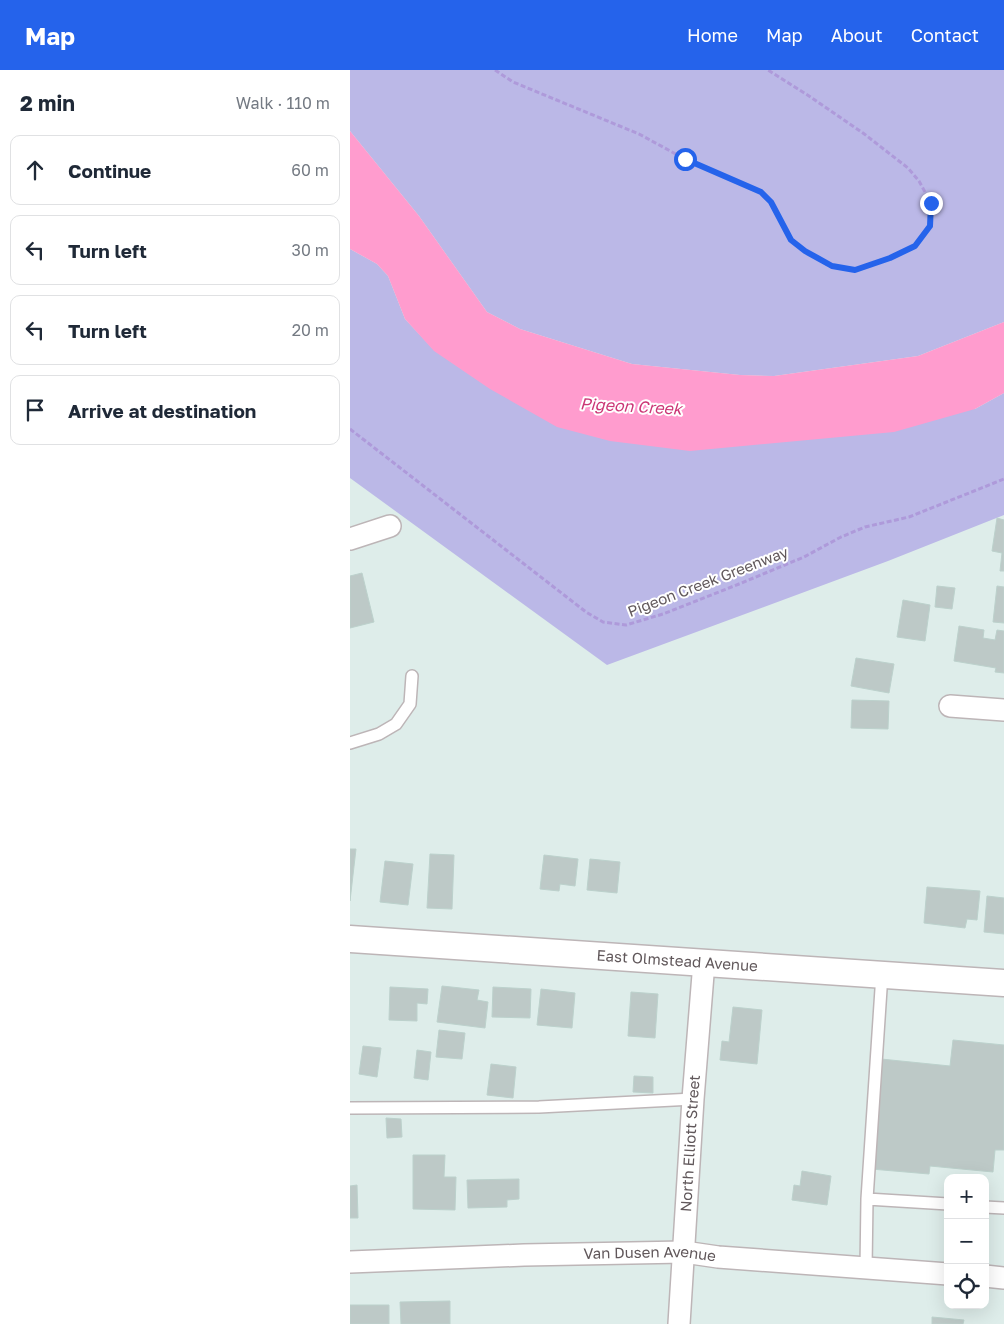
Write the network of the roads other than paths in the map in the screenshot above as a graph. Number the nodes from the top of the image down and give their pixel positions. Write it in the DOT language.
graph roads {
  1 [pos="390,526"];
  2 [pos="350,539"];
  3 [pos="412,676"];
  4 [pos="950,706"];
  5 [pos="1004,710"];
  6 [pos="350,743"];
  7 [pos="350,939"];
  8 [pos="704,962"];
  9 [pos="882,974"];
  10 [pos="1004,983"];
  11 [pos="693,1099"];
  12 [pos="350,1108"];
  13 [pos="867,1199"];
  14 [pos="944,1204"];
  15 [pos="989,1207"];
  16 [pos="1004,1208"];
  17 [pos="684,1252"];
  18 [pos="350,1262"];
  19 [pos="866,1268"];
  20 [pos="944,1274"];
  21 [pos="989,1276"];
  22 [pos="1004,1278"];
  23 [pos="679,1324"];
  1 -- 2 [label="street"];
  3 -- 6 [label="lane"];
  4 -- 5 [label="street"];
  7 -- 8 [label="street, East Olmstead Avenue"];
  8 -- 9 [label="street, East Olmstead Avenue"];
  8 -- 11 [label="street, North Elliott Street"];
  9 -- 10 [label="street, East Olmstead Avenue"];
  9 -- 13 [label="lane"];
  11 -- 12 [label="lane"];
  11 -- 17 [label="street, North Elliott Street"];
  13 -- 14 [label="lane"];
  13 -- 19 [label="lane"];
  15 -- 16 [label="lane"];
  17 -- 18 [label="street, Van Dusen Avenue"];
  17 -- 19 [label="street, Van Dusen Avenue"];
  17 -- 23 [label="street, North Elliott Street"];
  19 -- 20 [label="street, Van Dusen Avenue"];
  21 -- 22 [label="street"];
}
